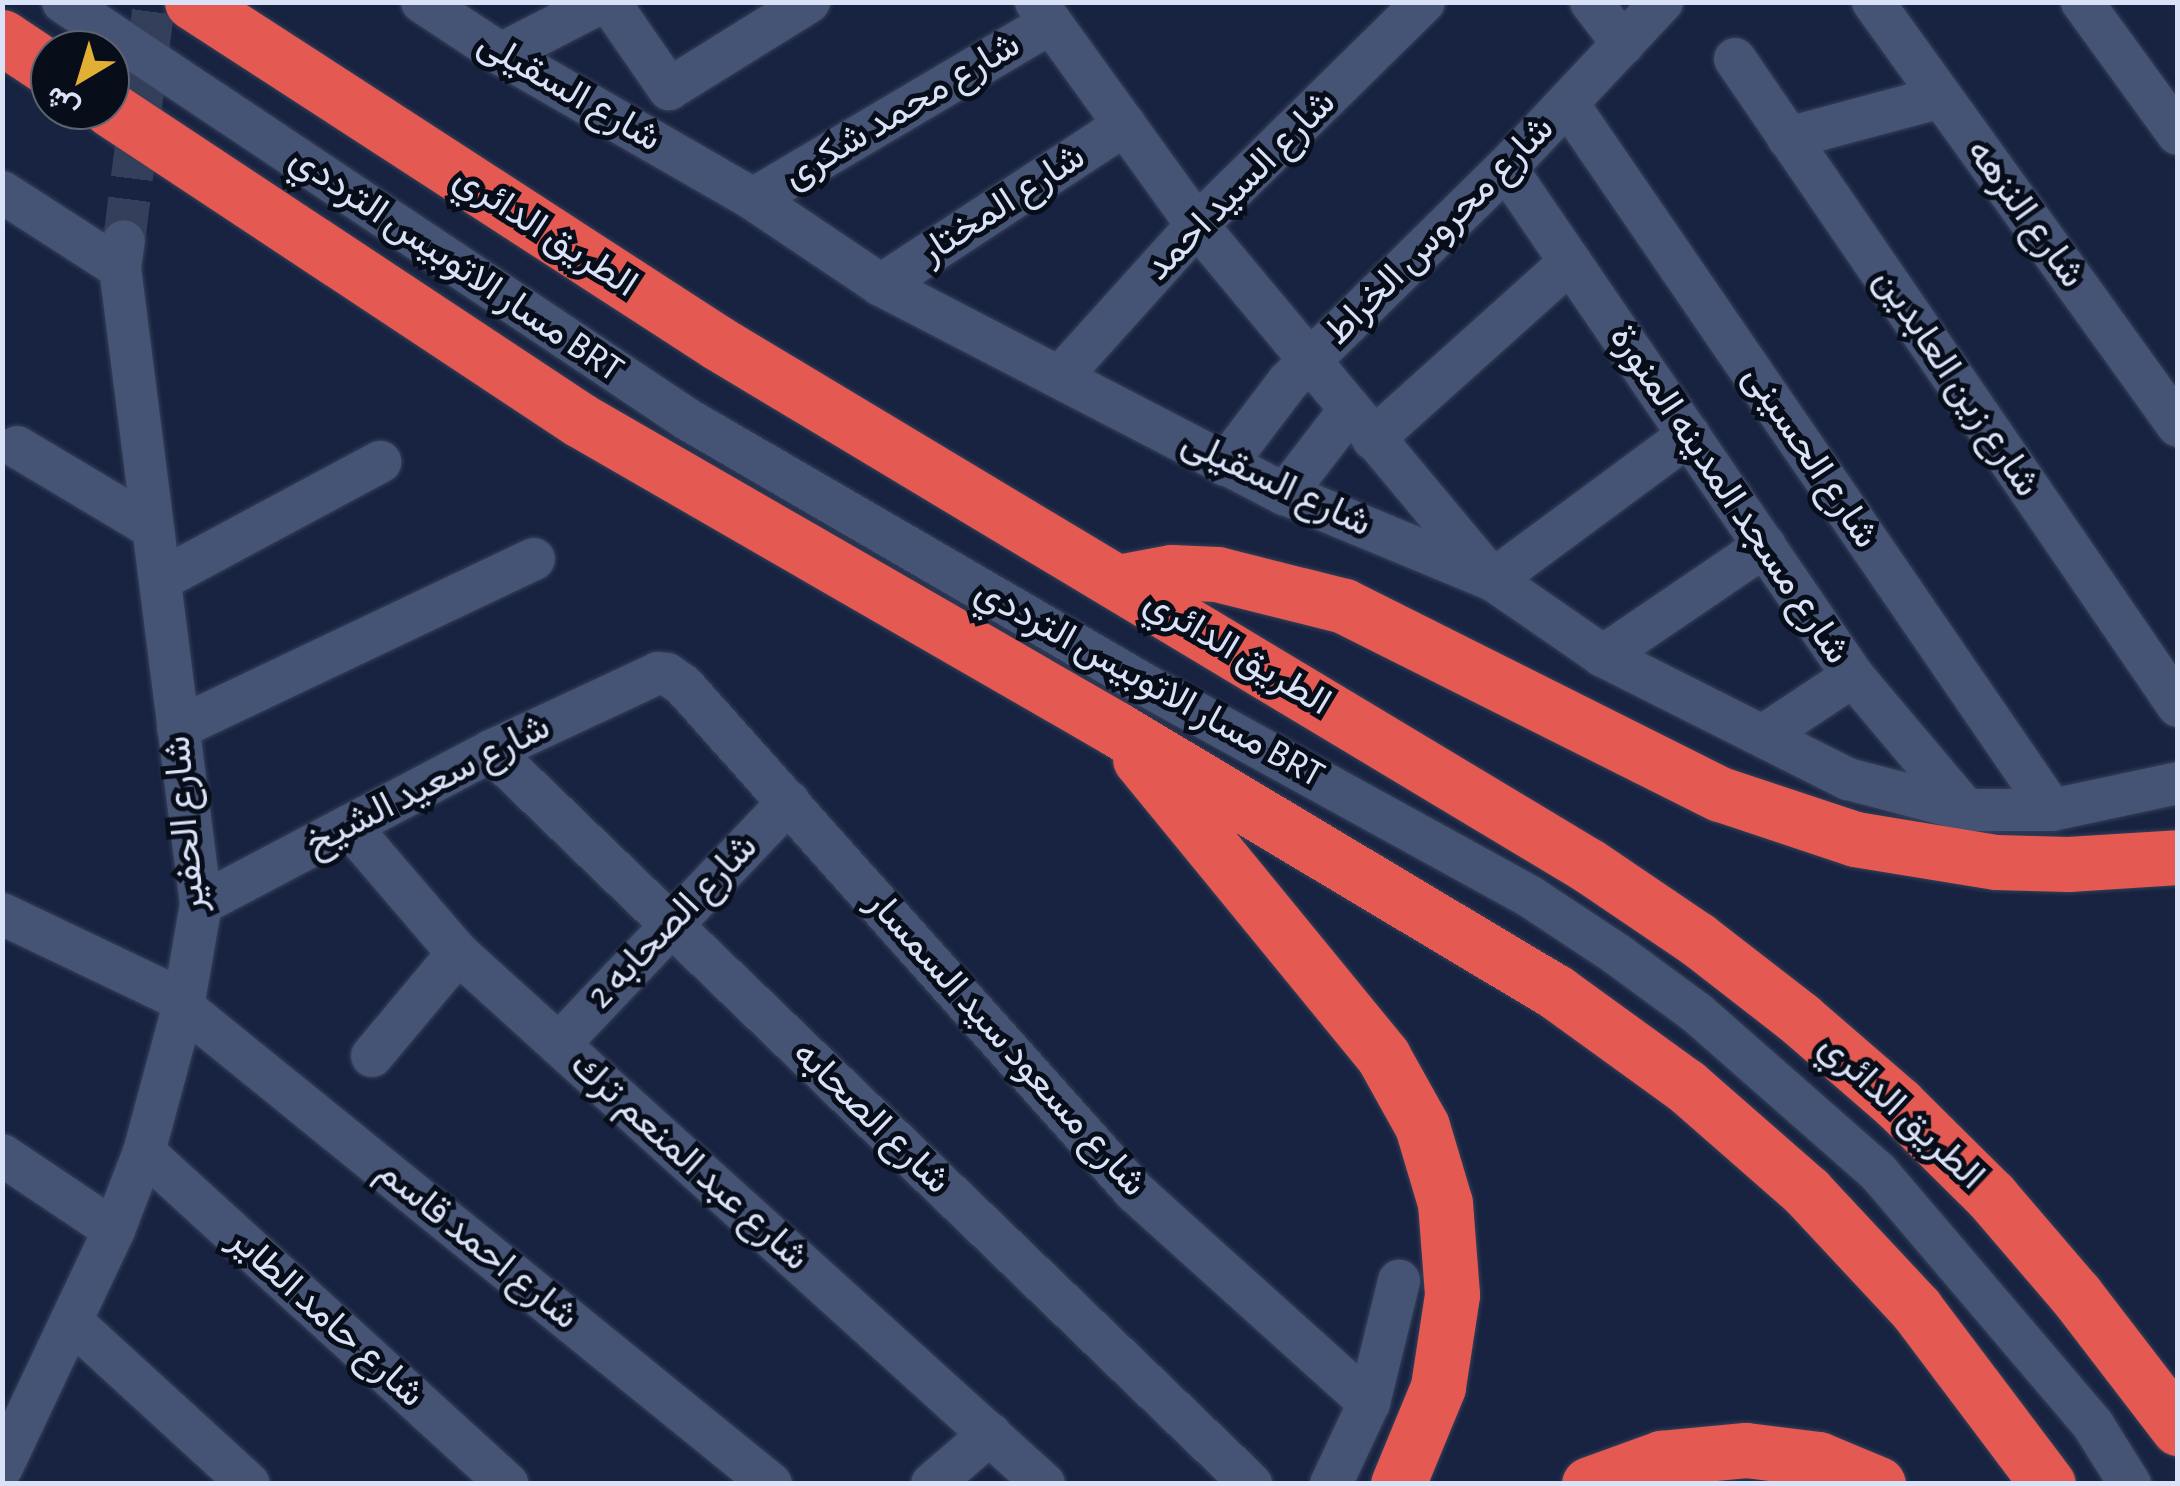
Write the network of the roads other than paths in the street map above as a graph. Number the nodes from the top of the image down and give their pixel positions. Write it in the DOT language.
graph roads {
  1 [pos="63,2"];
  2 [pos="192,2"];
  3 [pos="422,2"];
  4 [pos="605,2"];
  5 [pos="809,2"];
  6 [pos="1592,2"];
  7 [pos="1662,2"];
  8 [pos="1873,2"];
  9 [pos="2082,2"];
  10 [pos="1419,4"];
  11 [pos="1044,13"];
  12 [pos="2,37"];
  13 [pos="1623,44"];
  14 [pos="500,54"];
  15 [pos="30,56"];
  16 [pos="1735,60"];
  17 [pos="1942,98"];
  18 [pos="1568,104"];
  19 [pos="130,121"];
  20 [pos="1125,125"];
  21 [pos="2178,134"];
  22 [pos="1788,138"];
  23 [pos="1506,168"];
  24 [pos="2,192"];
  25 [pos="753,199"];
  26 [pos="1197,226"];
  27 [pos="1570,262"];
  28 [pos="882,285"];
  29 [pos="1308,362"];
  30 [pos="1062,375"];
  31 [pos="1361,425"];
  32 [pos="2178,426"];
  33 [pos="1689,435"];
  34 [pos="17,447"];
  35 [pos="380,462"];
  36 [pos="1225,465"];
  37 [pos="1285,494"];
  38 [pos="152,528"];
  39 [pos="1765,546"];
  40 [pos="534,559"];
  41 [pos="160,580"];
  42 [pos="1493,580"];
  43 [pos="1118,582"];
  44 [pos="1602,656"];
  45 [pos="658,672"];
  46 [pos="1853,676"];
  47 [pos="2178,706"];
  48 [pos="178,728"];
  49 [pos="1116,729"];
  50 [pos="1764,736"];
  51 [pos="492,751"];
  52 [pos="2178,783"];
  53 [pos="789,802"];
  54 [pos="1966,810"];
  55 [pos="2052,810"];
  56 [pos="349,826"];
  57 [pos="2178,857"];
  58 [pos="201,904"];
  59 [pos="2,914"];
  60 [pos="669,923"];
  61 [pos="458,952"];
  62 [pos="183,1004"];
  63 [pos="559,1044"];
  64 [pos="372,1056"];
  65 [pos="144,1152"];
  66 [pos="2,1155"];
  67 [pos="114,1230"];
  68 [pos="1399,1281"];
  69 [pos="71,1321"];
  70 [pos="16,1400"];
  71 [pos="1370,1403"];
  72 [pos="2178,1428"];
  73 [pos="990,1434"];
  74 [pos="2,1467"];
  75 [pos="2,1475"];
  76 [pos="12,1484"];
  77 [pos="249,1484"];
  78 [pos="507,1484"];
  79 [pos="772,1484"];
  80 [pos="932,1484"];
  81 [pos="1044,1484"];
  82 [pos="1251,1484"];
  83 [pos="1331,1484"];
  84 [pos="1398,1484"];
  85 [pos="1589,1484"];
  86 [pos="1878,1484"];
  87 [pos="2048,1484"];
  88 [pos="2130,1484"];
  1 -- 88 [label="street, مسار الاتوبيس الترددي BRT"];
  2 -- 43 [label="highway, الطريق الدائري"];
  3 -- 14 [label="street, شارع السقيلى"];
  4 -- 5 [label="street"];
  4 -- 14 [label="street"];
  6 -- 13 [label="street"];
  7 -- 13 [label="street, شارع محروس الخراط"];
  8 -- 17 [label="street, شارع النزهه"];
  9 -- 21 [label="street"];
  10 -- 26 [label="street, شارع السيد احمد"];
  11 -- 20 [label="street"];
  11 -- 25 [label="street, شارع محمد شكرى"];
  12 -- 15 [label="highway"];
  13 -- 18 [label="street, شارع محروس الخراط"];
  14 -- 25 [label="street, شارع السقيلى"];
  16 -- 22 [label="street, شارع زين العابدين"];
  17 -- 22 [label="street"];
  17 -- 32 [label="street, شارع النزهه"];
  18 -- 23 [label="street, شارع محروس الخراط"];
  18 -- 55 [label="street, شارع الحسينى"];
  19 -- 49 [label="highway"];
  20 -- 26 [label="street"];
  20 -- 28 [label="street, شارع المختار"];
  22 -- 47 [label="street, شارع زين العابدين"];
  23 -- 27 [label="street, شارع مسجد المدينه المنورة"];
  23 -- 29 [label="street, شارع محروس الخراط"];
  24 -- 38 [label="street, شارع الحفير"];
  25 -- 28 [label="street, شارع السقيلى"];
  26 -- 29 [label="street"];
  26 -- 30 [label="street, شارع السيد احمد"];
  27 -- 31 [label="street"];
  27 -- 33 [label="street, شارع مسجد المدينه المنورة"];
  28 -- 30 [label="street, شارع السقيلى"];
  29 -- 31 [label="street"];
  29 -- 36 [label="street, شارع محروس الخراط"];
  30 -- 36 [label="street, شارع السقيلى"];
  31 -- 37 [label="street"];
  31 -- 42 [label="street"];
  33 -- 39 [label="street, شارع مسجد المدينه المنورة"];
  33 -- 42 [label="street"];
  34 -- 38 [label="street"];
  35 -- 41 [label="street"];
  36 -- 37 [label="street, شارع السقيلى"];
  37 -- 42 [label="street, شارع السقيلى"];
  38 -- 41 [label="street, شارع الحفير"];
  39 -- 44 [label="street"];
  39 -- 46 [label="street, شارع مسجد المدينه المنورة"];
  40 -- 48 [label="street"];
  41 -- 48 [label="street, شارع الحفير"];
  42 -- 44 [label="street, شارع السقيلى"];
  43 -- 57 [label="highway"];
  43 -- 72 [label="highway, الطريق الدائري"];
  44 -- 50 [label="street, شارع السقيلى"];
  45 -- 51 [label="street, شارع سعيد الشيخ"];
  45 -- 53 [label="street, شارع مسعود سيد السمسار"];
  46 -- 50 [label="street"];
  46 -- 54 [label="street, شارع مسجد المدينه المنورة"];
  48 -- 58 [label="street, شارع الحفير"];
  49 -- 84 [label="highway"];
  49 -- 87 [label="highway"];
  50 -- 54 [label="street, شارع السقيلى"];
  51 -- 56 [label="street, شارع سعيد الشيخ"];
  51 -- 60 [label="street, شارع الصحابه"];
  52 -- 55 [label="street, شارع السقيلى"];
  53 -- 60 [label="street, شارع الصحابه 2"];
  53 -- 71 [label="street, شارع مسعود سيد السمسار"];
  54 -- 55 [label="street, شارع السقيلى"];
  56 -- 58 [label="street, شارع سعيد الشيخ"];
  56 -- 61 [label="street, شارع عبد المنعم ترك"];
  58 -- 62 [label="street, شارع الحفير"];
  59 -- 62 [label="street, شارع احمد قاسم"];
  60 -- 63 [label="street, شارع الصحابه 2"];
  60 -- 82 [label="street, شارع الصحابه"];
  61 -- 63 [label="street, شارع عبد المنعم ترك"];
  61 -- 64 [label="street"];
  62 -- 65 [label="street, شارع الحفير"];
  62 -- 79 [label="street, شارع احمد قاسم"];
  63 -- 73 [label="street, شارع عبد المنعم ترك"];
  65 -- 67 [label="street, شارع الحفير"];
  65 -- 78 [label="street, شارع حامد الطاير"];
  66 -- 67 [label="street"];
  67 -- 69 [label="street, شارع الحفير"];
  68 -- 71 [label="street"];
  69 -- 70 [label="street, شارع الحفير"];
  69 -- 77 [label="street"];
  70 -- 74 [label="street, شارع الحفير"];
  71 -- 83 [label="street"];
  73 -- 80 [label="street"];
  73 -- 81 [label="street, شارع عبد المنعم ترك"];
  75 -- 76 [label="street"];
  85 -- 86 [label="highway"];
}
